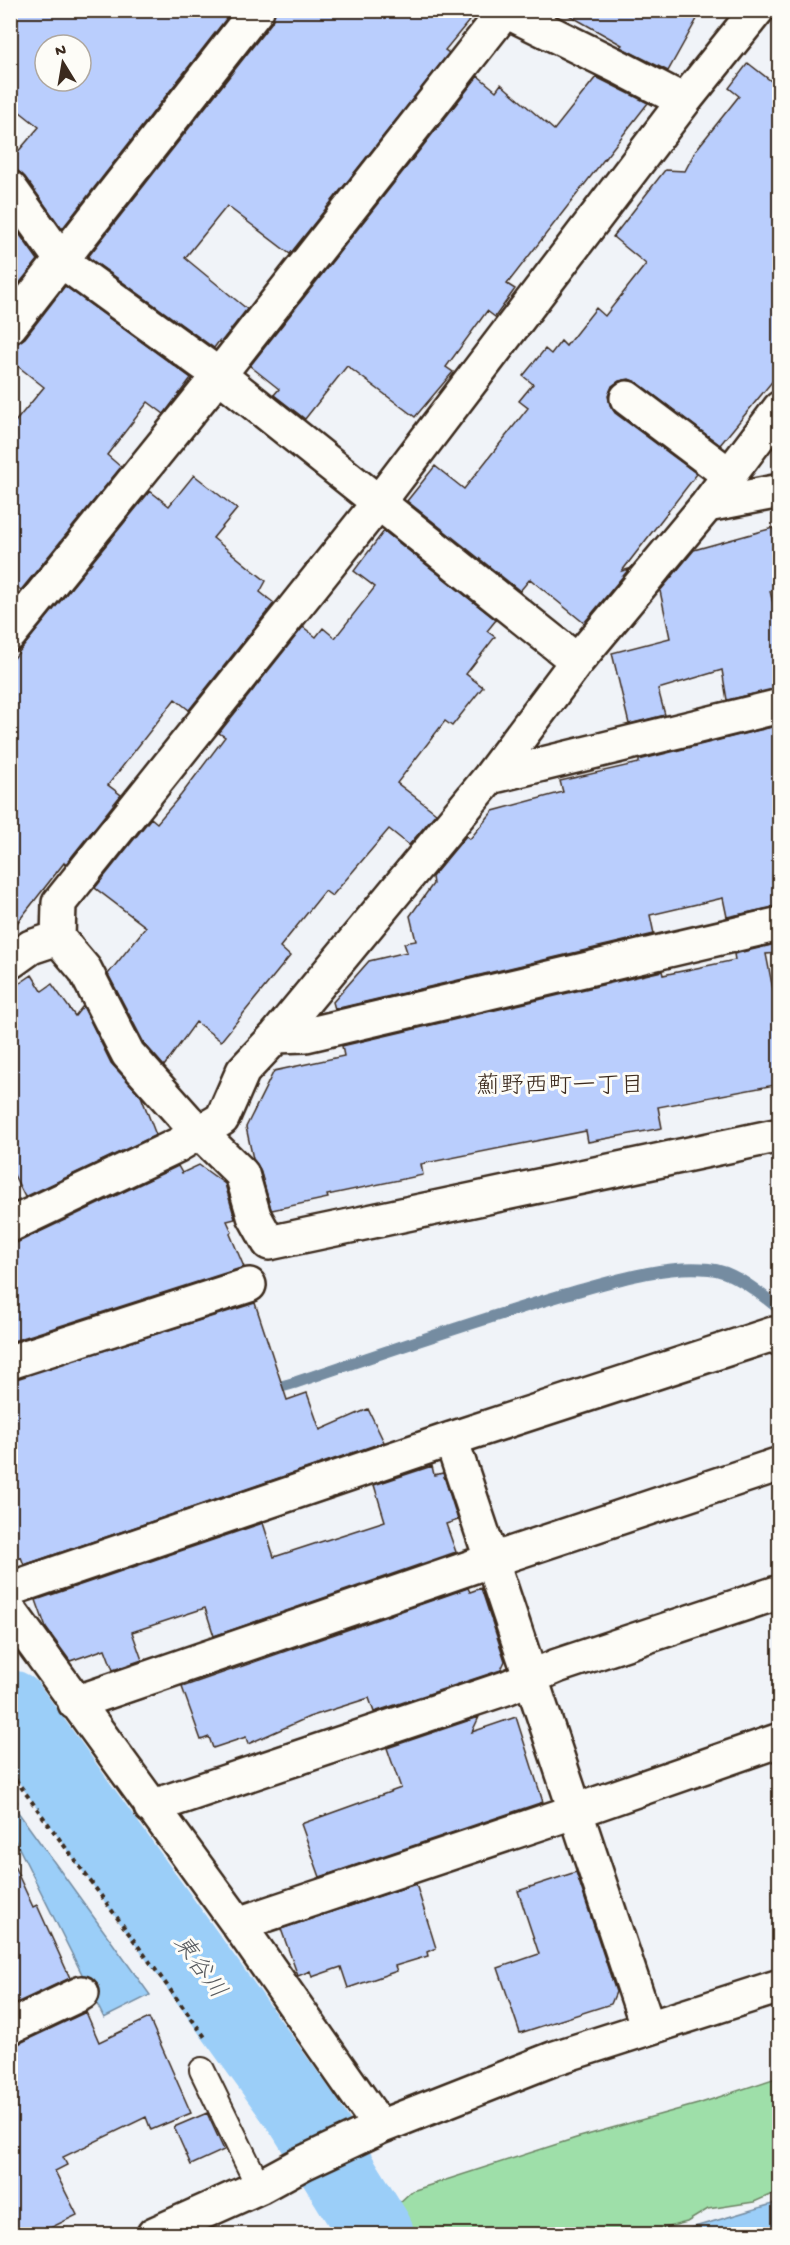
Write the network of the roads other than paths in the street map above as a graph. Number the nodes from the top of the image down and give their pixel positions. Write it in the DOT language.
graph roads {
  1 [pos="257,10"];
  2 [pos="757,10"];
  3 [pos="504,11"];
  4 [pos="684,101"];
  5 [pos="10,188"];
  6 [pos="63,262"];
  7 [pos="10,326"];
  8 [pos="219,375"];
  9 [pos="627,398"];
  10 [pos="780,408"];
  11 [pos="728,474"];
  12 [pos="780,491"];
  13 [pos="379,502"];
  14 [pos="707,505"];
  15 [pos="10,634"];
  16 [pos="578,661"];
  17 [pos="780,706"];
  18 [pos="490,777"];
  19 [pos="780,924"];
  20 [pos="58,938"];
  21 [pos="10,962"];
  22 [pos="276,1036"];
  23 [pos="200,1133"];
  24 [pos="780,1135"];
  25 [pos="10,1226"];
  26 [pos="249,1285"];
  27 [pos="780,1339"];
  28 [pos="10,1362"];
  29 [pos="451,1439"];
  30 [pos="780,1464"];
  31 [pos="492,1560"];
  32 [pos="10,1589"];
  33 [pos="780,1592"];
  34 [pos="10,1611"];
  35 [pos="531,1678"];
  36 [pos="75,1702"];
  37 [pos="780,1740"];
  38 [pos="151,1807"];
  39 [pos="576,1811"];
  40 [pos="238,1924"];
  41 [pos="780,1986"];
  42 [pos="82,1993"];
  43 [pos="10,2027"];
  44 [pos="648,2028"];
  45 [pos="202,2070"];
  46 [pos="367,2133"];
  47 [pos="259,2187"];
  48 [pos="154,2235"];
  1 -- 6 [label="street"];
  2 -- 4 [label="street"];
  3 -- 4 [label="street"];
  3 -- 8 [label="street"];
  4 -- 13 [label="street"];
  5 -- 6 [label="street"];
  6 -- 7 [label="street"];
  6 -- 8 [label="street"];
  8 -- 13 [label="street"];
  8 -- 15 [label="street"];
  9 -- 11 [label="street"];
  10 -- 11 [label="street"];
  11 -- 14 [label="street"];
  12 -- 14 [label="street"];
  13 -- 16 [label="street"];
  13 -- 20 [label="street"];
  14 -- 16 [label="street"];
  16 -- 18 [label="street"];
  17 -- 18 [label="street"];
  18 -- 22 [label="street"];
  19 -- 22 [label="street"];
  20 -- 21 [label="street"];
  20 -- 23 [label="street"];
  22 -- 23 [label="street"];
  23 -- 24 [label="street"];
  23 -- 25 [label="street"];
  26 -- 28 [label="street"];
  27 -- 29 [label="street"];
  29 -- 31 [label="street"];
  29 -- 32 [label="street"];
  30 -- 31 [label="street"];
  31 -- 35 [label="street"];
  31 -- 36 [label="street"];
  33 -- 35 [label="street"];
  34 -- 36 [label="street"];
  35 -- 38 [label="street"];
  35 -- 39 [label="street"];
  36 -- 38 [label="street"];
  37 -- 39 [label="street"];
  38 -- 40 [label="street"];
  39 -- 40 [label="street"];
  39 -- 44 [label="street"];
  40 -- 46 [label="street"];
  41 -- 44 [label="street"];
  42 -- 43 [label="street"];
  44 -- 46 [label="street"];
  45 -- 47 [label="lane"];
  46 -- 47 [label="street"];
  47 -- 48 [label="street"];
}
